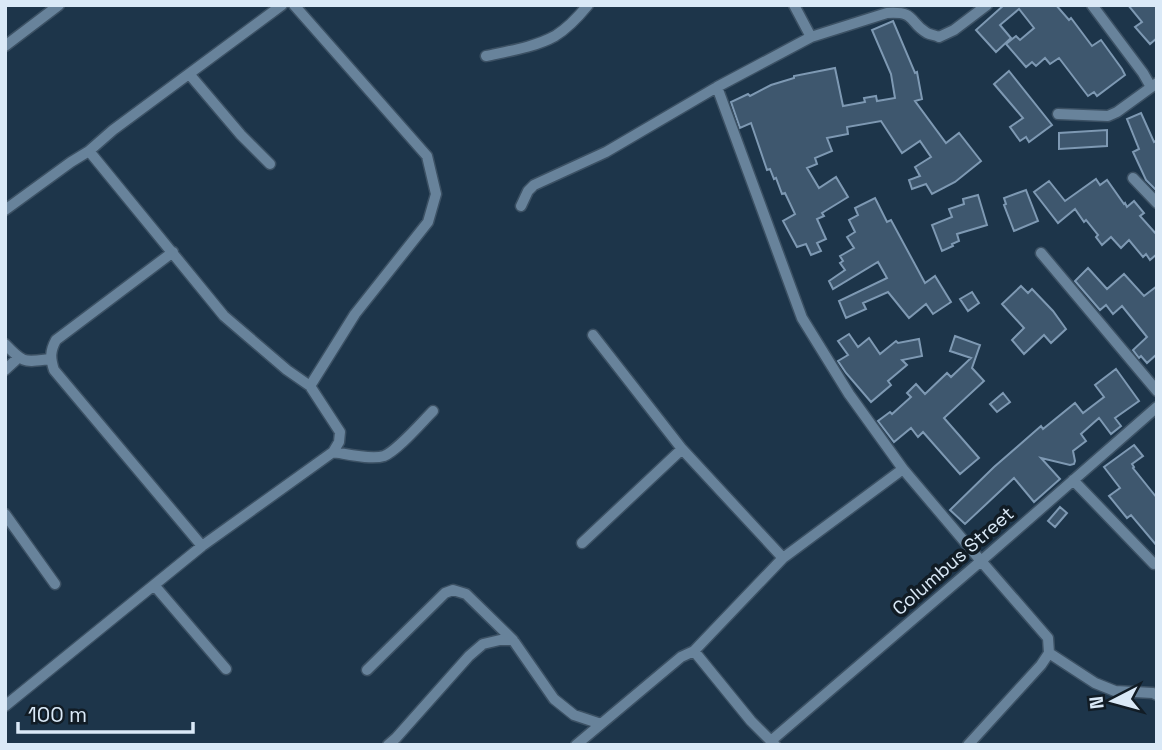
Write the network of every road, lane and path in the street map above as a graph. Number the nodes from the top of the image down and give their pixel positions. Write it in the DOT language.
graph roads {
  1 [pos="59,5"];
  2 [pos="282,5"];
  3 [pos="294,5"];
  4 [pos="588,5"];
  5 [pos="794,5"];
  6 [pos="987,5"];
  7 [pos="1092,5"];
  8 [pos="811,37"];
  9 [pos="5,46"];
  10 [pos="486,56"];
  11 [pos="190,75"];
  12 [pos="1154,85"];
  13 [pos="716,87"];
  14 [pos="1058,114"];
  15 [pos="89,151"];
  16 [pos="270,164"];
  17 [pos="1133,178"];
  18 [pos="1157,203"];
  19 [pos="521,206"];
  20 [pos="5,210"];
  21 [pos="173,252"];
  22 [pos="1041,253"];
  23 [pos="593,335"];
  24 [pos="5,344"];
  25 [pos="19,358"];
  26 [pos="50,359"];
  27 [pos="5,370"];
  28 [pos="310,386"];
  29 [pos="1157,391"];
  30 [pos="1157,407"];
  31 [pos="433,411"];
  32 [pos="682,449"];
  33 [pos="333,452"];
  34 [pos="904,469"];
  35 [pos="1073,480"];
  36 [pos="5,514"];
  37 [pos="582,543"];
  38 [pos="202,545"];
  39 [pos="783,558"];
  40 [pos="981,561"];
  41 [pos="1154,564"];
  42 [pos="55,583"];
  43 [pos="153,585"];
  44 [pos="513,640"];
  45 [pos="694,651"];
  46 [pos="1049,653"];
  47 [pos="226,669"];
  48 [pos="367,670"];
  49 [pos="1157,695"];
  50 [pos="8,699"];
  51 [pos="601,724"];
  52 [pos="774,742"];
  53 [pos="388,745"];
  54 [pos="576,745"];
  55 [pos="968,745"];
  1 -- 9 [label="street"];
  2 -- 11 [label="street"];
  3 -- 28 [label="street"];
  4 -- 10 [label="street"];
  5 -- 8 [label="street"];
  6 -- 8 [label="street"];
  7 -- 12 [label="street"];
  8 -- 13 [label="street"];
  11 -- 15 [label="street"];
  11 -- 16 [label="street"];
  12 -- 14 [label="street"];
  13 -- 19 [label="street"];
  13 -- 34 [label="street"];
  15 -- 20 [label="street"];
  15 -- 21 [label="street"];
  17 -- 18 [label="street"];
  21 -- 26 [label="street"];
  21 -- 28 [label="street"];
  22 -- 29 [label="street"];
  23 -- 32 [label="street"];
  24 -- 25 [label="street"];
  25 -- 26 [label="street"];
  25 -- 27 [label="street"];
  26 -- 38 [label="street"];
  28 -- 33 [label="street"];
  30 -- 35 [label="street, Columbus Street"];
  31 -- 33 [label="street"];
  32 -- 37 [label="street"];
  32 -- 39 [label="street"];
  33 -- 38 [label="street"];
  34 -- 39 [label="street"];
  34 -- 40 [label="street"];
  35 -- 40 [label="street, Columbus Street"];
  35 -- 41 [label="street"];
  36 -- 42 [label="street"];
  38 -- 43 [label="street"];
  39 -- 45 [label="street"];
  40 -- 46 [label="street"];
  40 -- 52 [label="street, Columbus Street"];
  43 -- 47 [label="street"];
  43 -- 50 [label="street"];
  44 -- 48 [label="street"];
  44 -- 51 [label="street"];
  44 -- 53 [label="street"];
  45 -- 51 [label="street"];
  45 -- 52 [label="street"];
  46 -- 49 [label="street"];
  46 -- 55 [label="street"];
  51 -- 54 [label="street"];
}
